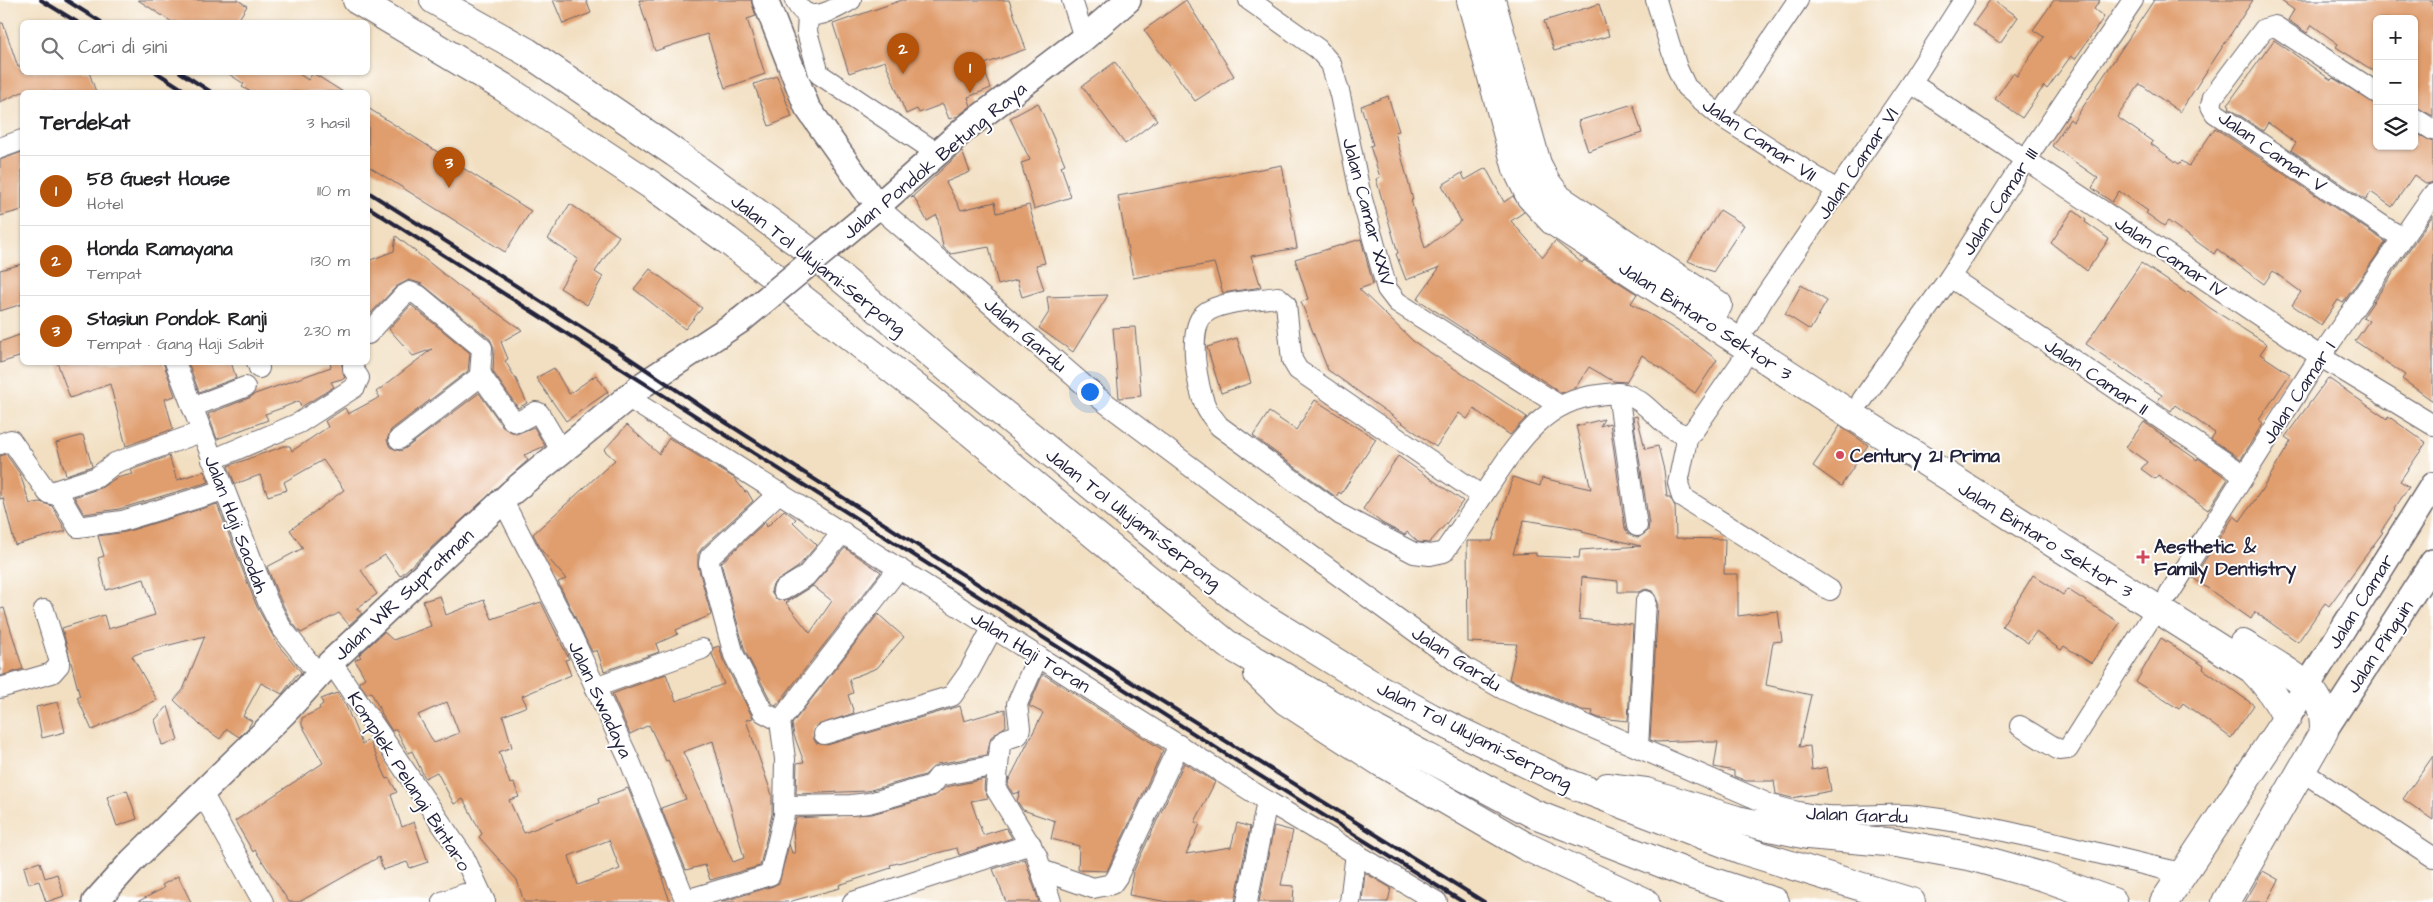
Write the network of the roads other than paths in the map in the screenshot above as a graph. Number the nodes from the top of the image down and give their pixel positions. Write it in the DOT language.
graph roads {
  1 [pos="357,0"];
  2 [pos="434,0"];
  3 [pos="765,0"];
  4 [pos="851,0"];
  5 [pos="1072,0"];
  6 [pos="1128,0"];
  7 [pos="1249,0"];
  8 [pos="1471,0"];
  9 [pos="1491,0"];
  10 [pos="1656,0"];
  11 [pos="1798,0"];
  12 [pos="1964,0"];
  13 [pos="2133,0"];
  14 [pos="801,7"];
  15 [pos="1084,38"];
  16 [pos="1911,84"];
  17 [pos="2373,90"];
  18 [pos="1720,116"];
  19 [pos="2418,121"];
  20 [pos="2433,130"];
  21 [pos="20,141"];
  22 [pos="0,148"];
  23 [pos="937,153"];
  24 [pos="2026,160"];
  25 [pos="1838,191"];
  26 [pos="2433,194"];
  27 [pos="873,210"];
  28 [pos="2402,237"];
  29 [pos="1950,277"];
  30 [pos="741,320"];
  31 [pos="370,332"];
  32 [pos="1750,337"];
  33 [pos="2321,357"];
  34 [pos="176,365"];
  35 [pos="353,365"];
  36 [pos="482,375"];
  37 [pos="245,387"];
  38 [pos="1618,393"];
  39 [pos="627,397"];
  40 [pos="1862,400"];
  41 [pos="192,406"];
  42 [pos="1560,406"];
  43 [pos="2433,425"];
  44 [pos="202,432"];
  45 [pos="1688,436"];
  46 [pos="399,438"];
  47 [pos="0,444"];
  48 [pos="561,450"];
  49 [pos="212,460"];
  50 [pos="2244,476"];
  51 [pos="2433,485"];
  52 [pos="224,490"];
  53 [pos="780,492"];
  54 [pos="48,493"];
  55 [pos="1482,496"];
  56 [pos="502,501"];
  57 [pos="1637,526"];
  58 [pos="843,532"];
  59 [pos="2433,562"];
  60 [pos="899,568"];
  61 [pos="783,590"];
  62 [pos="1830,590"];
  63 [pos="1646,601"];
  64 [pos="2163,601"];
  65 [pos="44,610"];
  66 [pos="993,627"];
  67 [pos="1227,644"];
  68 [pos="702,649"];
  69 [pos="1038,656"];
  70 [pos="325,669"];
  71 [pos="595,686"];
  72 [pos="2306,686"];
  73 [pos="0,688"];
  74 [pos="2287,718"];
  75 [pos="780,721"];
  76 [pos="2020,726"];
  77 [pos="2324,731"];
  78 [pos="824,734"];
  79 [pos="1179,745"];
  80 [pos="1638,747"];
  81 [pos="997,765"];
  82 [pos="2300,770"];
  83 [pos="1563,781"];
  84 [pos="202,793"];
  85 [pos="1267,800"];
  86 [pos="784,806"];
  87 [pos="1031,844"];
  88 [pos="1356,853"];
  89 [pos="2433,857"];
  90 [pos="1041,870"];
  91 [pos="2182,873"];
  92 [pos="686,901"];
  93 [pos="94,902"];
  94 [pos="263,902"];
  95 [pos="442,902"];
  96 [pos="466,902"];
  97 [pos="485,902"];
  98 [pos="854,902"];
  99 [pos="1051,902"];
  100 [pos="1247,902"];
  101 [pos="1350,902"];
  102 [pos="1437,902"];
  103 [pos="1645,902"];
  104 [pos="1775,902"];
  105 [pos="1911,902"];
  106 [pos="2113,902"];
  107 [pos="2164,902"];
  108 [pos="2226,902"];
  1 -- 67 [label="main road, Jalan Tol Ulujami–Serpong"];
  2 -- 83 [label="main road, Jalan Tol Ulujami–Serpong"];
  3 -- 27 [label="street"];
  4 -- 14 [label="street"];
  5 -- 15 [label="street"];
  6 -- 15 [label="street, Jalan Pondok Betung Raya"];
  7 -- 42 [label="street, Jalan Camar XXIV"];
  8 -- 32 [label="main road, Jalan Bintaro Sektor 3"];
  9 -- 32 [label="main road, Jalan Bintaro Sektor 3"];
  10 -- 18 [label="street, Jalan Camar VII"];
  11 -- 18 [label="street"];
  12 -- 16 [label="street, Jalan Camar VI"];
  13 -- 24 [label="street, Jalan Camar III"];
  14 -- 23 [label="street"];
  15 -- 23 [label="street, Jalan Pondok Betung Raya"];
  16 -- 24 [label="street, Jalan Camar IV"];
  16 -- 25 [label="street, Jalan Camar VI"];
  17 -- 28 [label="street, Jalan Camar V"];
  18 -- 25 [label="street, Jalan Camar VII"];
  19 -- 20 [label="street"];
  21 -- 22 [label="street"];
  23 -- 27 [label="street, Jalan Pondok Betung Raya"];
  24 -- 29 [label="street, Jalan Camar III"];
  24 -- 33 [label="street, Jalan Camar IV"];
  25 -- 32 [label="street, Jalan Camar VI"];
  26 -- 28 [label="street, Jalan Camar I"];
  27 -- 30 [label="street, Jalan Pondok Betung Raya, bridge"];
  27 -- 80 [label="street, Jalan Gardu"];
  28 -- 33 [label="street, Jalan Camar I"];
  29 -- 40 [label="street, Jalan Camar III"];
  29 -- 50 [label="street, Jalan Camar II"];
  30 -- 39 [label="street, Jalan WR Supratman"];
  31 -- 36 [label="street"];
  32 -- 40 [label="main road, Jalan Bintaro Sektor 3"];
  32 -- 45 [label="street"];
  32 -- 64 [label="main road, Jalan Bintaro Sektor 3"];
  33 -- 43 [label="street, Jalan Camar IV"];
  33 -- 50 [label="street, Jalan Camar I"];
  34 -- 41 [label="street, Jalan Haji Saodah"];
  35 -- 49 [label="street"];
  36 -- 46 [label="street"];
  36 -- 48 [label="street"];
  37 -- 41 [label="street"];
  38 -- 42 [label="street"];
  38 -- 45 [label="street"];
  38 -- 57 [label="street"];
  39 -- 48 [label="street, Jalan WR Supratman"];
  39 -- 53 [label="street, Jalan Haji Toran"];
  40 -- 64 [label="main road, Jalan Bintaro Sektor 3"];
  41 -- 44 [label="street, Jalan Haji Saodah"];
  42 -- 55 [label="street"];
  44 -- 49 [label="street, Jalan Haji Saodah"];
  44 -- 54 [label="street"];
  45 -- 62 [label="street"];
  47 -- 54 [label="street"];
  48 -- 56 [label="street, Jalan WR Supratman"];
  49 -- 52 [label="street, Jalan Haji Saodah"];
  50 -- 64 [label="street, Jalan Camar I"];
  51 -- 72 [label="street, Jalan Camar"];
  52 -- 54 [label="street"];
  52 -- 70 [label="street, Jalan Haji Saodah"];
  53 -- 58 [label="street, Jalan Haji Toran"];
  53 -- 75 [label="street"];
  55 -- 55 [label="street"];
  56 -- 70 [label="street, Jalan WR Supratman"];
  56 -- 71 [label="street, Jalan Swadaya"];
  58 -- 60 [label="street, Jalan Haji Toran"];
  58 -- 61 [label="street"];
  59 -- 77 [label="street, Jalan Pinguin"];
  60 -- 66 [label="street, Jalan Haji Toran"];
  60 -- 75 [label="street"];
  63 -- 80 [label="street"];
  64 -- 72 [label="main road, Jalan Bintaro Sektor 3"];
  64 -- 74 [label="main road, Jalan Bintaro Sektor 3"];
  64 -- 76 [label="street, Jalan Camar I"];
  65 -- 73 [label="street"];
  66 -- 69 [label="street, Jalan Haji Toran"];
  66 -- 78 [label="street"];
  67 -- 103 [label="main road"];
  67 -- 104 [label="main road, Jalan Tol Ulujami–Serpong"];
  68 -- 71 [label="street"];
  69 -- 79 [label="street, Jalan Haji Toran"];
  69 -- 81 [label="street"];
  70 -- 84 [label="street, Jalan WR Supratman"];
  70 -- 97 [label="street, Komplek Pelangi Bintaro"];
  71 -- 92 [label="street, Jalan Swadaya"];
  72 -- 74 [label="street, Jalan Camar"];
  72 -- 77 [label="main road, Jalan Bintaro Sektor 3"];
  74 -- 91 [label="main road"];
  75 -- 86 [label="street"];
  77 -- 82 [label="main road"];
  79 -- 85 [label="street, Jalan Haji Toran"];
  79 -- 90 [label="street"];
  80 -- 91 [label="street, Jalan Gardu"];
  81 -- 86 [label="street"];
  81 -- 87 [label="street"];
  82 -- 89 [label="street"];
  82 -- 108 [label="main road"];
  83 -- 105 [label="main road, Jalan Tol Ulujami–Serpong"];
  83 -- 106 [label="main road"];
  84 -- 93 [label="street, Jalan WR Supratman"];
  84 -- 94 [label="street"];
  85 -- 88 [label="street, Jalan Haji Toran"];
  85 -- 100 [label="street"];
  86 -- 92 [label="street"];
  87 -- 90 [label="street"];
  87 -- 98 [label="street"];
  88 -- 101 [label="street"];
  88 -- 102 [label="street, Jalan Haji Toran"];
  90 -- 99 [label="street"];
  91 -- 107 [label="main road"];
  95 -- 96 [label="street"];
}
